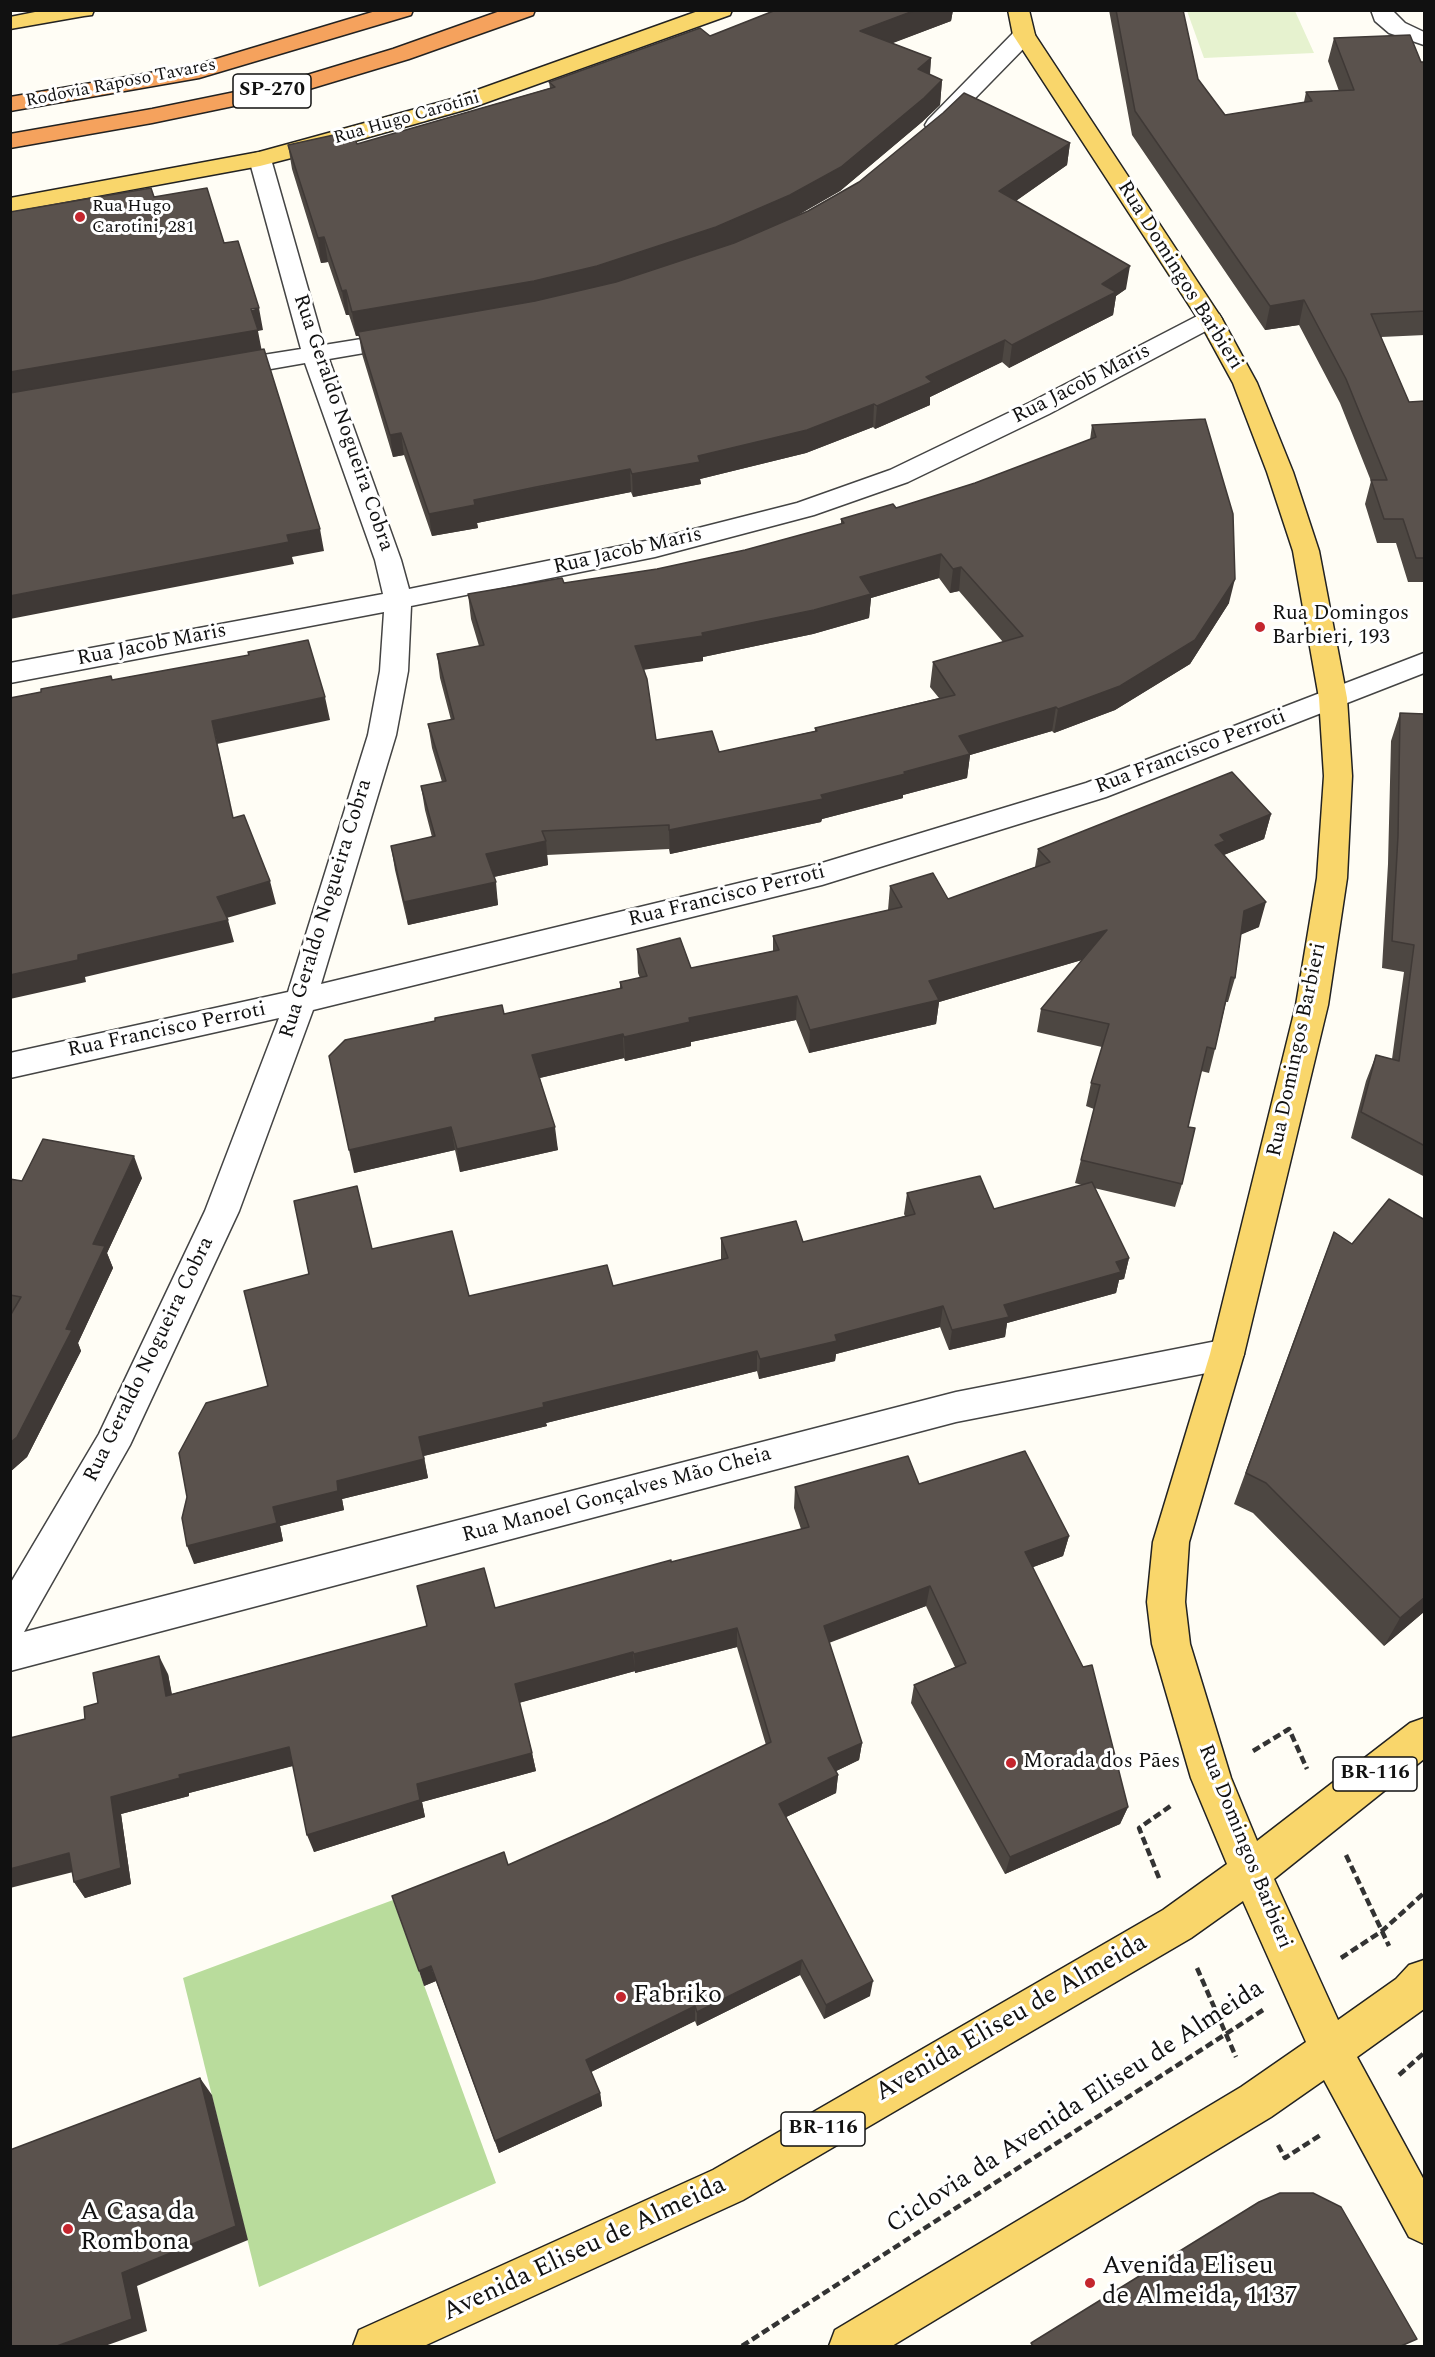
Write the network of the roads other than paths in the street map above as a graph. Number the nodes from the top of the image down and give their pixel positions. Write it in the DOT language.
graph roads {
  1 [pos="84,10"];
  2 [pos="403,10"];
  3 [pos="525,10"];
  4 [pos="722,10"];
  5 [pos="1381,10"];
  6 [pos="1021,22"];
  7 [pos="10,23"];
  8 [pos="1425,39"];
  9 [pos="10,104"];
  10 [pos="10,141"];
  11 [pos="917,142"];
  12 [pos="261,159"];
  13 [pos="10,205"];
  14 [pos="1210,319"];
  15 [pos="422,336"];
  16 [pos="314,353"];
  17 [pos="197,374"];
  18 [pos="398,600"];
  19 [pos="1425,663"];
  20 [pos="10,673"];
  21 [pos="1333,699"];
  22 [pos="302,1001"];
  23 [pos="10,1066"];
  24 [pos="1227,1354"];
  25 [pos="10,1620"];
  26 [pos="10,1653"];
  27 [pos="1425,1736"];
  28 [pos="1250,1872"];
  29 [pos="1425,1980"];
  30 [pos="1331,2051"];
  31 [pos="1425,2222"];
  32 [pos="375,2346"];
  33 [pos="851,2346"];
  1 -- 7 [label="main road"];
  2 -- 9 [label="highway, Rodovia Raposo Tavares / SP-270"];
  3 -- 10 [label="highway, Rodovia Raposo Tavares / SP-270"];
  4 -- 12 [label="main road, Rua Hugo Carotini"];
  5 -- 8 [label="street"];
  6 -- 11 [label="street"];
  6 -- 14 [label="main road, Rua Domingos Barbieri"];
  12 -- 13 [label="main road, Rua Hugo Carotini"];
  12 -- 16 [label="street, Rua Geraldo Nogueira Cobra"];
  14 -- 18 [label="street, Rua Jacob Maris"];
  14 -- 21 [label="main road, Rua Domingos Barbieri"];
  15 -- 16 [label="street"];
  16 -- 17 [label="street"];
  16 -- 18 [label="street, Rua Geraldo Nogueira Cobra"];
  18 -- 20 [label="street, Rua Jacob Maris"];
  18 -- 22 [label="street, Rua Geraldo Nogueira Cobra"];
  19 -- 21 [label="street, Rua Francisco Perroti"];
  21 -- 22 [label="street, Rua Francisco Perroti"];
  21 -- 24 [label="main road, Rua Domingos Barbieri"];
  22 -- 23 [label="street, Rua Francisco Perroti"];
  22 -- 25 [label="street, Rua Geraldo Nogueira Cobra"];
  24 -- 26 [label="street, Rua Manoel Gonçalves Mão Cheia"];
  24 -- 28 [label="main road, Rua Domingos Barbieri"];
  27 -- 28 [label="main road, Avenida Eliseu de Almeida / BR-116"];
  28 -- 30 [label="main road, Rua Domingos Barbieri"];
  28 -- 32 [label="main road, Avenida Eliseu de Almeida / BR-116"];
  29 -- 30 [label="main road"];
  30 -- 31 [label="main road, Rua Domingos Barbieri"];
  30 -- 33 [label="main road"];
}
